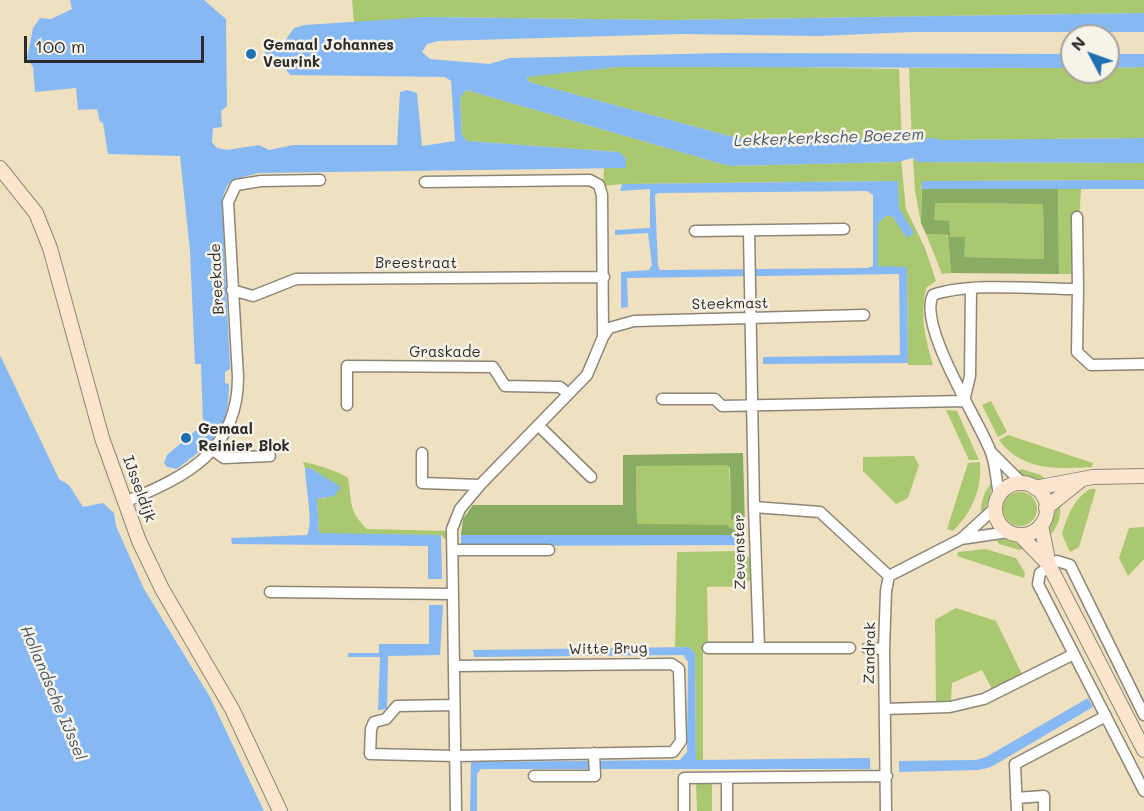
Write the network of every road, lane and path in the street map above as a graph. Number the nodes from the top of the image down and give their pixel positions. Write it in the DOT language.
graph roads {
  1 [pos="0,168"];
  2 [pos="320,180"];
  3 [pos="425,182"];
  4 [pos="1077,217"];
  5 [pos="844,229"];
  6 [pos="695,231"];
  7 [pos="749,231"];
  8 [pos="603,278"];
  9 [pos="971,289"];
  10 [pos="1078,289"];
  11 [pos="232,290"];
  12 [pos="864,315"];
  13 [pos="749,319"];
  14 [pos="603,338"];
  15 [pos="1144,364"];
  16 [pos="568,394"];
  17 [pos="662,399"];
  18 [pos="964,401"];
  19 [pos="347,405"];
  20 [pos="751,406"];
  21 [pos="538,425"];
  22 [pos="213,450"];
  23 [pos="991,452"];
  24 [pos="422,453"];
  25 [pos="270,456"];
  26 [pos="1144,476"];
  27 [pos="591,477"];
  28 [pos="1082,479"];
  29 [pos="480,485"];
  30 [pos="1028,486"];
  31 [pos="127,501"];
  32 [pos="997,502"];
  33 [pos="754,507"];
  34 [pos="1047,508"];
  35 [pos="1041,525"];
  36 [pos="1014,533"];
  37 [pos="961,539"];
  38 [pos="453,550"];
  39 [pos="549,550"];
  40 [pos="1049,565"];
  41 [pos="889,576"];
  42 [pos="270,592"];
  43 [pos="453,594"];
  44 [pos="708,648"];
  45 [pos="759,648"];
  46 [pos="850,648"];
  47 [pos="867,648"];
  48 [pos="884,648"];
  49 [pos="1074,654"];
  50 [pos="454,666"];
  51 [pos="454,705"];
  52 [pos="885,709"];
  53 [pos="1144,715"];
  54 [pos="1106,716"];
  55 [pos="1144,750"];
  56 [pos="456,756"];
  57 [pos="596,767"];
  58 [pos="534,776"];
  59 [pos="887,776"];
  60 [pos="727,778"];
  61 [pos="1144,791"];
  62 [pos="1016,798"];
  63 [pos="280,811"];
  64 [pos="456,811"];
  65 [pos="684,811"];
  66 [pos="727,811"];
  67 [pos="886,811"];
  68 [pos="1017,811"];
  69 [pos="1044,811"];
  1 -- 31 [label="street, IJsseldijk"];
  2 -- 11 [label="street, Breekade"];
  3 -- 8 [label="street"];
  4 -- 10 [label="street"];
  5 -- 7 [label="street"];
  6 -- 7 [label="street"];
  7 -- 13 [label="street"];
  8 -- 11 [label="street, Breestraat"];
  8 -- 14 [label="street"];
  9 -- 10 [label="street"];
  9 -- 18 [label="street"];
  9 -- 18 [label="street"];
  10 -- 15 [label="street"];
  11 -- 22 [label="street, Breekade"];
  12 -- 13 [label="street, Steekmast"];
  13 -- 14 [label="street, Steekmast"];
  13 -- 20 [label="street"];
  14 -- 16 [label="street"];
  16 -- 19 [label="street, Graskade"];
  16 -- 21 [label="street"];
  17 -- 20 [label="street"];
  18 -- 20 [label="street"];
  18 -- 23 [label="street"];
  20 -- 33 [label="street"];
  21 -- 27 [label="street"];
  21 -- 29 [label="street"];
  22 -- 25 [label="street"];
  22 -- 31 [label="street, Breekade"];
  23 -- 30 [label="street"];
  23 -- 32 [label="street"];
  24 -- 29 [label="street"];
  26 -- 28 [label="street"];
  28 -- 30 [label="street"];
  28 -- 34 [label="street"];
  29 -- 38 [label="street"];
  30 -- 32 [label="street"];
  30 -- 34 [label="street"];
  31 -- 63 [label="street, IJsseldijk"];
  32 -- 36 [label="street"];
  32 -- 37 [label="street"];
  33 -- 41 [label="street, Zevenster"];
  33 -- 45 [label="street, Zevenster"];
  34 -- 35 [label="street"];
  35 -- 36 [label="street"];
  35 -- 40 [label="street"];
  36 -- 37 [label="street"];
  36 -- 40 [label="street"];
  37 -- 41 [label="street"];
  38 -- 39 [label="street"];
  38 -- 43 [label="street"];
  40 -- 49 [label="street"];
  40 -- 53 [label="street"];
  40 -- 55 [label="street"];
  41 -- 48 [label="street, Zandrak"];
  42 -- 43 [label="street"];
  43 -- 50 [label="street"];
  44 -- 45 [label="street"];
  45 -- 46 [label="street"];
  47 -- 48 [label="street"];
  48 -- 52 [label="street, Zandrak"];
  49 -- 52 [label="street"];
  49 -- 54 [label="street"];
  50 -- 51 [label="street"];
  50 -- 57 [label="street, Witte Brug"];
  51 -- 56 [label="street"];
  51 -- 56 [label="street"];
  52 -- 59 [label="street, Zandrak"];
  54 -- 61 [label="street"];
  54 -- 62 [label="street"];
  56 -- 57 [label="street"];
  56 -- 64 [label="street"];
  57 -- 58 [label="street"];
  59 -- 60 [label="street"];
  59 -- 67 [label="street, Zandrak"];
  60 -- 65 [label="street"];
  60 -- 66 [label="street"];
  62 -- 68 [label="street"];
  62 -- 69 [label="street"];
}
